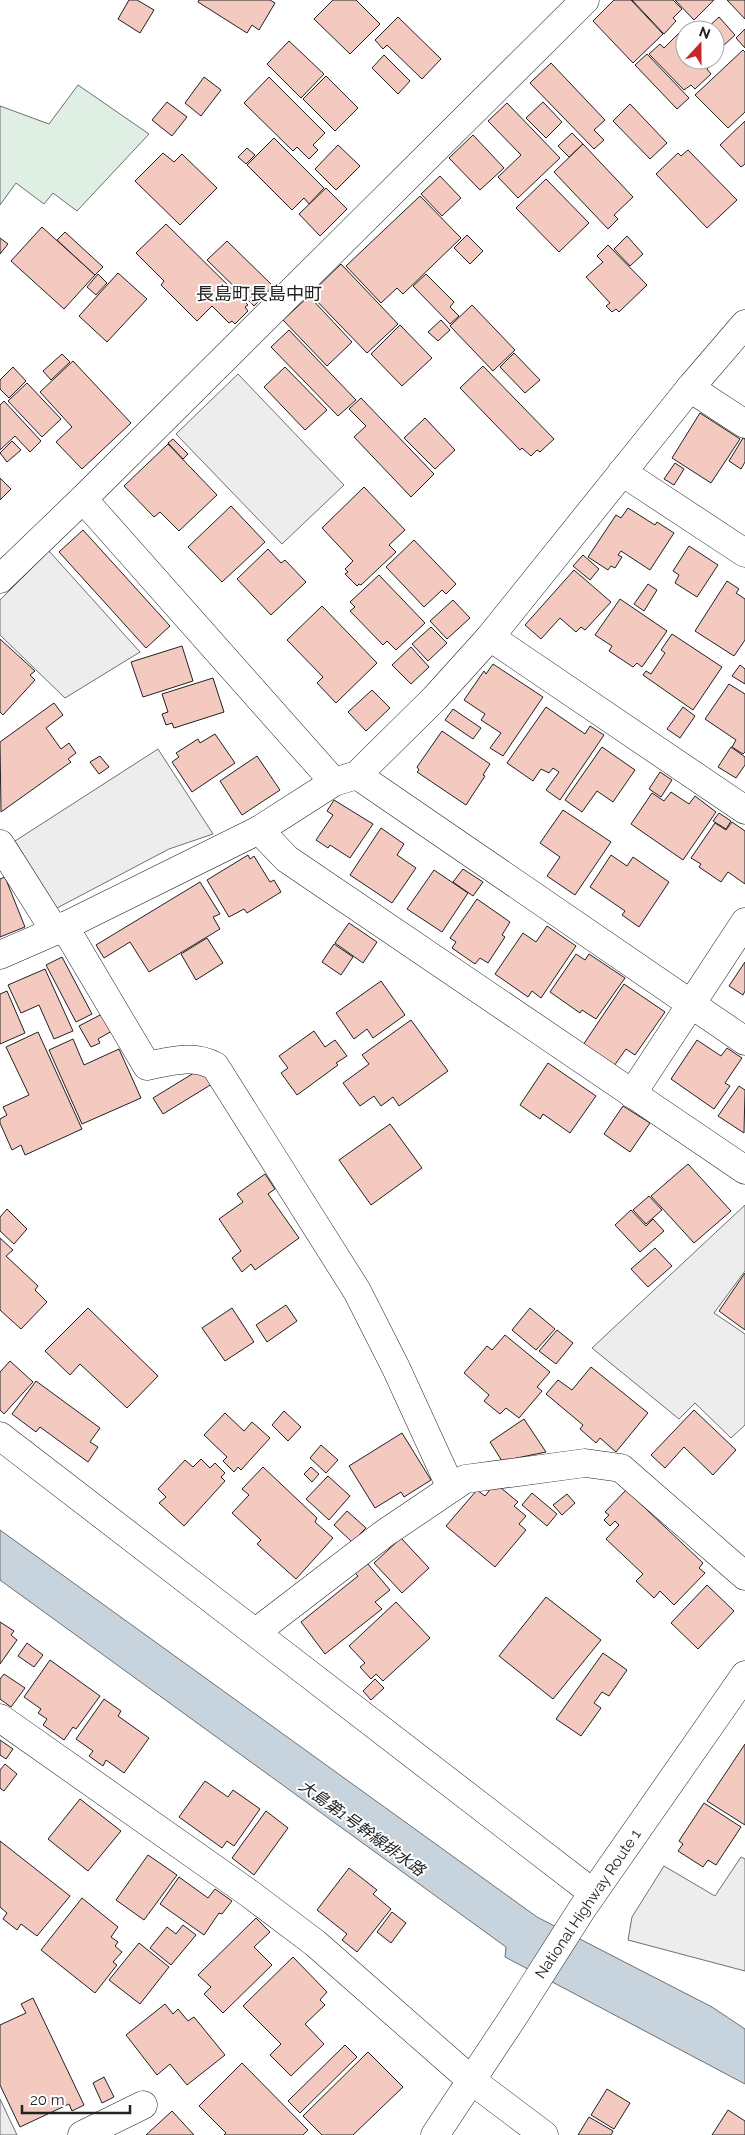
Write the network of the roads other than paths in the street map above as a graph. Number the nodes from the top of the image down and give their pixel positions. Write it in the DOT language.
graph roads {
  1 [pos="584,0"];
  2 [pos="745,324"];
  3 [pos="690,388"];
  4 [pos="745,424"];
  5 [pos="622,472"];
  6 [pos="83,499"];
  7 [pos="745,553"];
  8 [pos="0,579"];
  9 [pos="490,637"];
  10 [pos="346,778"];
  11 [pos="745,810"];
  12 [pos="259,830"];
  13 [pos="0,844"];
  14 [pos="745,922"];
  15 [pos="60,929"];
  16 [pos="0,955"];
  17 [pos="691,1006"];
  18 [pos="745,1041"];
  19 [pos="632,1094"];
  20 [pos="745,1170"];
  21 [pos="0,1436"];
  22 [pos="451,1488"];
  23 [pos="745,1576"];
  24 [pos="256,1632"];
  25 [pos="744,1679"];
  26 [pos="0,1718"];
  27 [pos="587,1901"];
  28 [pos="471,2080"];
  29 [pos="143,2105"];
  30 [pos="82,2135"];
  31 [pos="435,2135"];
  32 [pos="544,2135"];
  1 -- 6 [label="main road"];
  2 -- 3 [label="main road"];
  3 -- 4 [label="main road"];
  3 -- 5 [label="main road"];
  5 -- 7 [label="main road"];
  5 -- 9 [label="main road"];
  6 -- 8 [label="main road"];
  6 -- 10 [label="main road"];
  9 -- 10 [label="main road"];
  9 -- 11 [label="main road"];
  10 -- 12 [label="main road"];
  10 -- 17 [label="main road"];
  12 -- 15 [label="main road"];
  12 -- 19 [label="main road"];
  13 -- 15 [label="main road"];
  14 -- 17 [label="main road"];
  15 -- 16 [label="main road"];
  15 -- 22 [label="main road"];
  17 -- 18 [label="main road"];
  17 -- 19 [label="main road"];
  19 -- 20 [label="main road"];
  21 -- 24 [label="main road"];
  22 -- 23 [label="main road"];
  22 -- 24 [label="main road"];
  24 -- 27 [label="main road"];
  25 -- 27 [label="main road, National Highway Route 1"];
  26 -- 28 [label="main road"];
  27 -- 28 [label="main road, National Highway Route 1"];
  28 -- 31 [label="main road, National Highway Route 1"];
  28 -- 32 [label="main road"];
  29 -- 30 [label="main road"];
}
